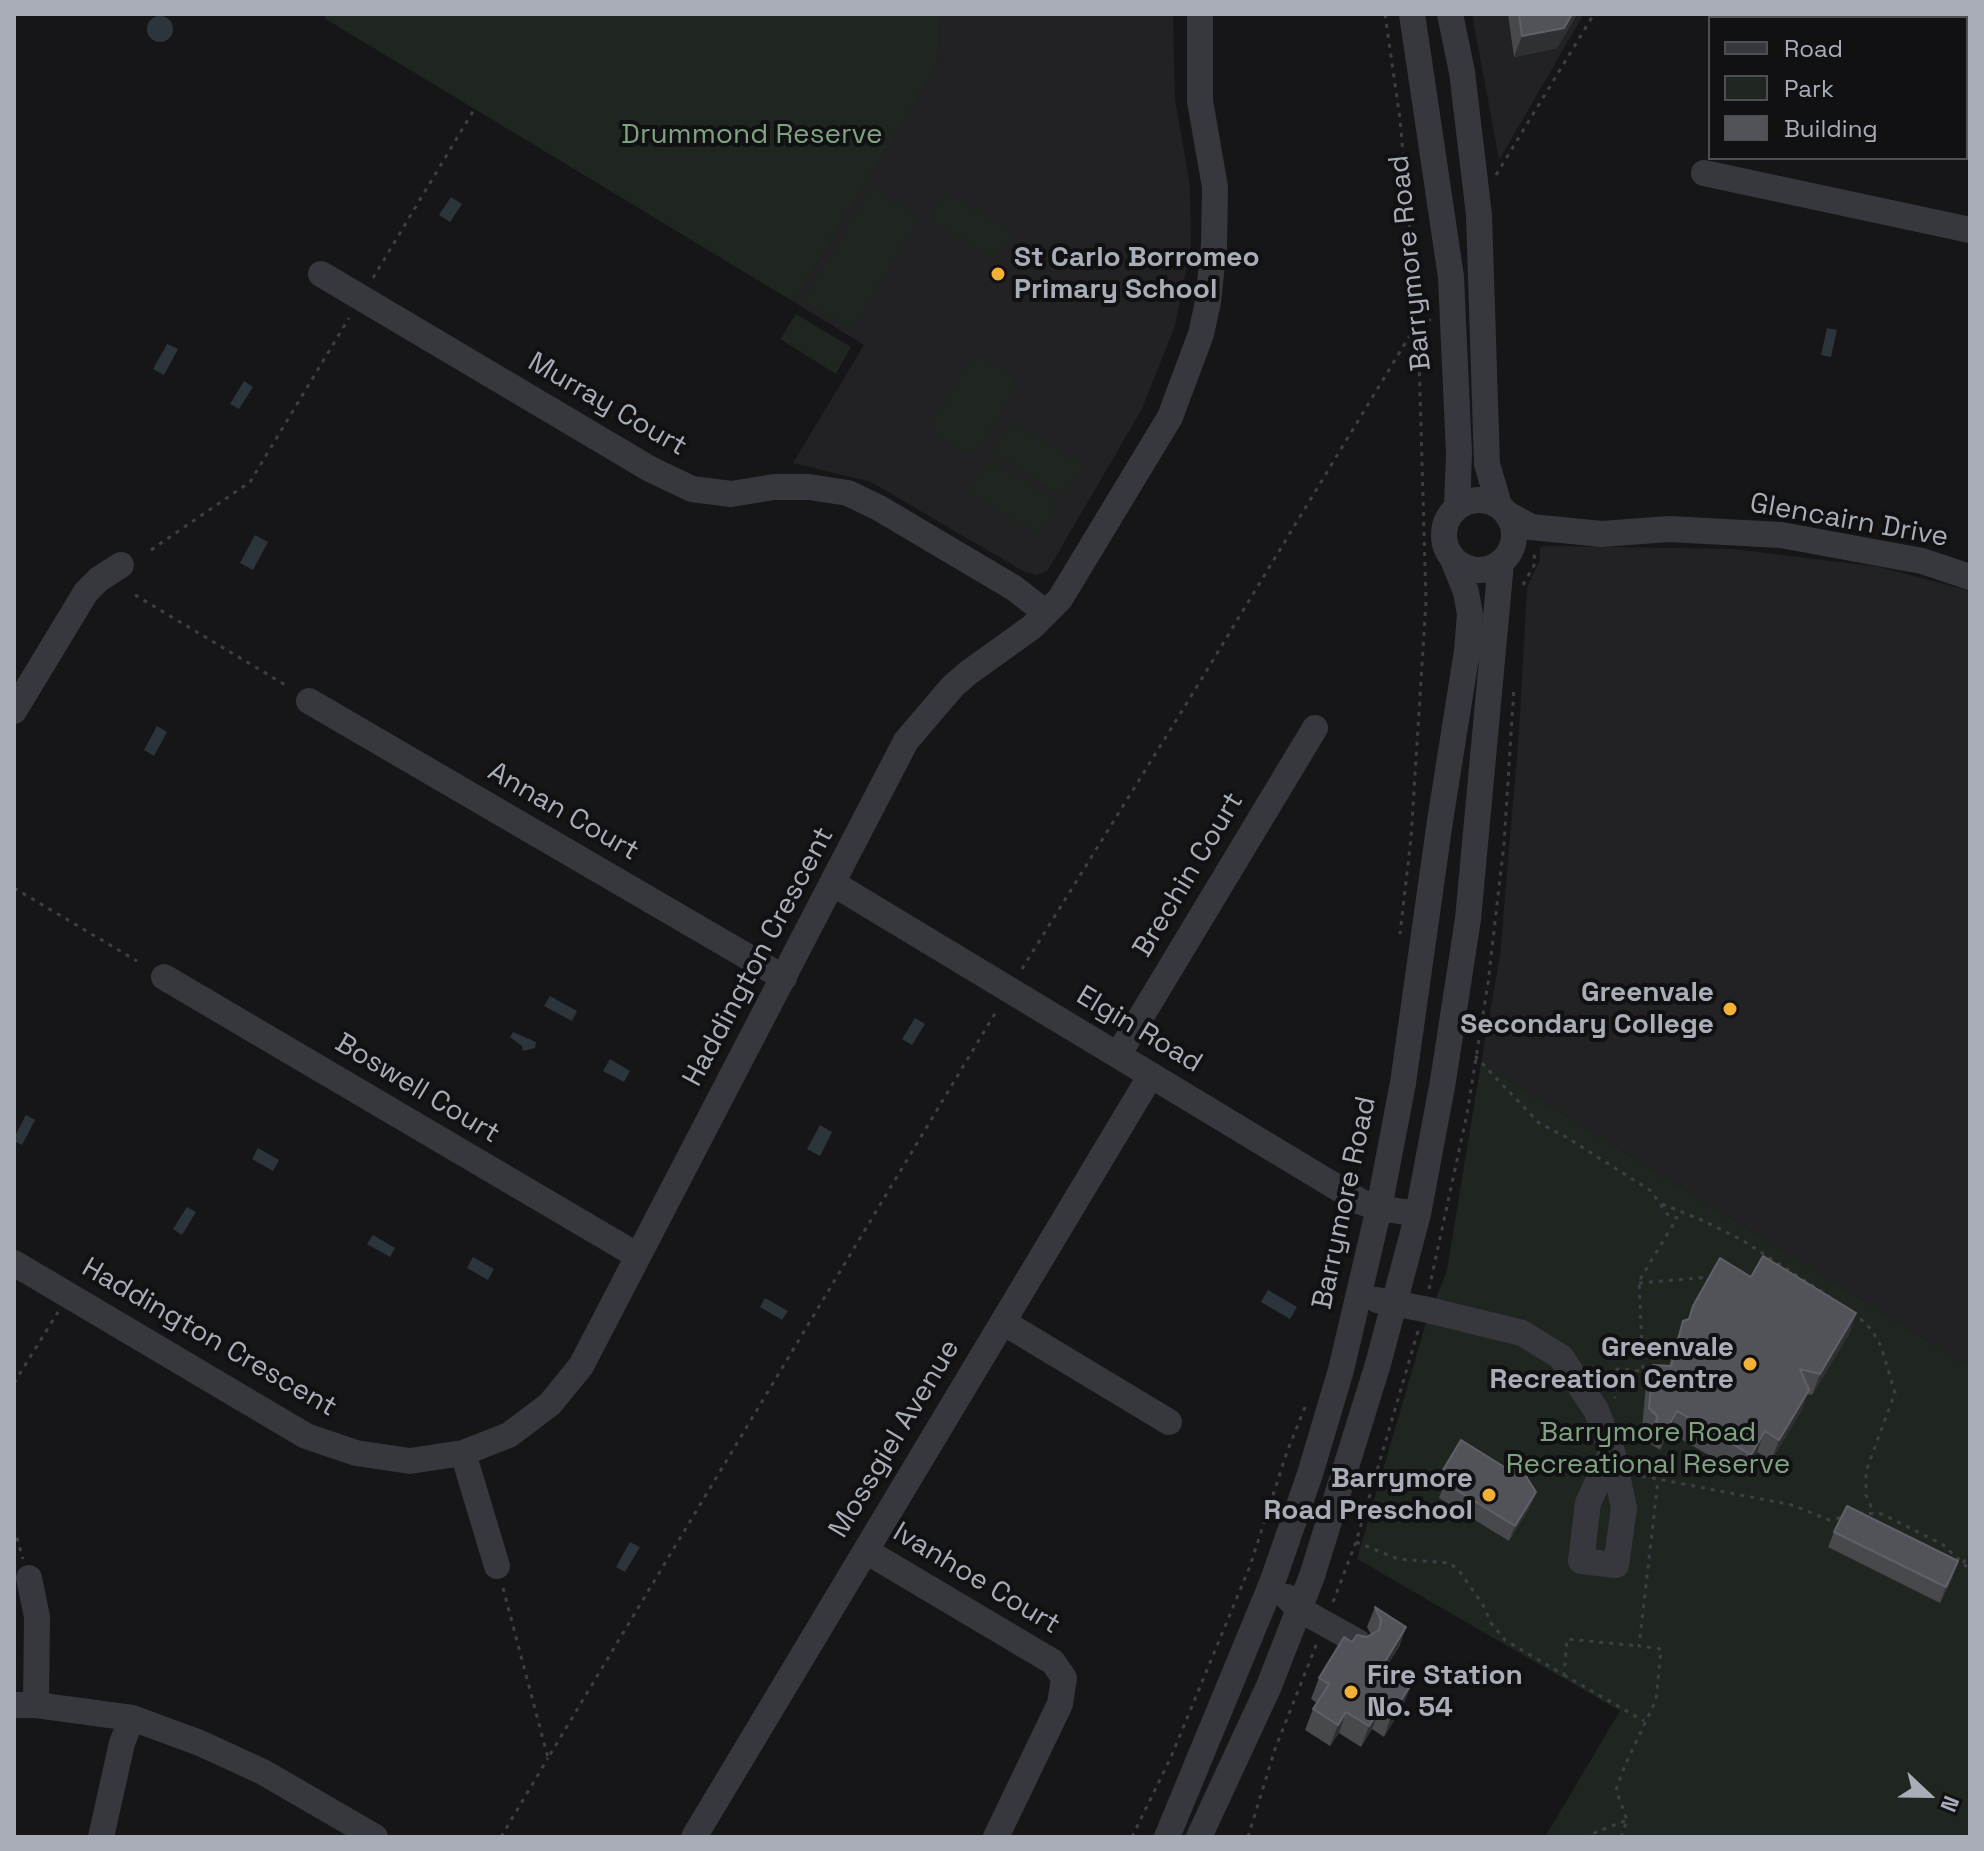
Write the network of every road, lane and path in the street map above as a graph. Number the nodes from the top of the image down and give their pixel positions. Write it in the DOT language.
graph roads {
  1 [pos="1200,14"];
  2 [pos="1385,14"];
  3 [pos="1412,14"];
  4 [pos="1450,14"];
  5 [pos="1594,14"];
  6 [pos="475,108"];
  7 [pos="1704,173"];
  8 [pos="1494,178"];
  9 [pos="1970,230"];
  10 [pos="321,274"];
  11 [pos="374,283"];
  12 [pos="356,306"];
  13 [pos="1453,318"];
  14 [pos="1418,322"];
  15 [pos="1457,507"];
  16 [pos="1504,510"];
  17 [pos="1572,531"];
  18 [pos="151,550"];
  19 [pos="1452,557"];
  20 [pos="1506,557"];
  21 [pos="121,565"];
  22 [pos="1970,577"];
  23 [pos="135,595"];
  24 [pos="1046,613"];
  25 [pos="287,686"];
  26 [pos="309,701"];
  27 [pos="14,711"];
  28 [pos="1315,728"];
  29 [pos="834,884"];
  30 [pos="14,888"];
  31 [pos="1399,940"];
  32 [pos="137,961"];
  33 [pos="164,977"];
  34 [pos="784,978"];
  35 [pos="1009,989"];
  36 [pos="1118,1055"];
  37 [pos="1475,1056"];
  38 [pos="1151,1075"];
  39 [pos="1659,1203"];
  40 [pos="1379,1208"];
  41 [pos="1418,1214"];
  42 [pos="638,1256"];
  43 [pos="14,1263"];
  44 [pos="1716,1276"];
  45 [pos="1639,1283"];
  46 [pos="68,1295"];
  47 [pos="1358,1296"];
  48 [pos="1837,1301"];
  49 [pos="1394,1304"];
  50 [pos="1847,1308"];
  51 [pos="1003,1322"];
  52 [pos="14,1383"];
  53 [pos="1307,1402"];
  54 [pos="1614,1408"];
  55 [pos="1169,1422"];
  56 [pos="1612,1451"];
  57 [pos="463,1453"];
  58 [pos="1637,1463"];
  59 [pos="1658,1480"];
  60 [pos="1874,1513"];
  61 [pos="14,1528"];
  62 [pos="1356,1542"];
  63 [pos="866,1551"];
  64 [pos="1970,1553"];
  65 [pos="1963,1564"];
  66 [pos="497,1566"];
  67 [pos="1970,1574"];
  68 [pos="29,1578"];
  69 [pos="1274,1578"];
  70 [pos="1299,1609"];
  71 [pos="1358,1642"];
  72 [pos="1639,1646"];
  73 [pos="1564,1675"];
  74 [pos="25,1705"];
  75 [pos="132,1718"];
  76 [pos="1645,1722"];
  77 [pos="548,1758"];
  78 [pos="1216,1804"];
  79 [pos="1627,1820"];
  80 [pos="101,1837"];
  81 [pos="375,1837"];
  82 [pos="501,1837"];
  83 [pos="694,1837"];
  84 [pos="996,1837"];
  85 [pos="1132,1837"];
  86 [pos="1167,1837"];
  87 [pos="1199,1837"];
  88 [pos="1208,1837"];
  89 [pos="1584,1837"];
  90 [pos="1621,1837"];
  1 -- 24 [label="street, Haddington Crescent"];
  2 -- 14 [label="path"];
  3 -- 13 [label="street, Barrymore Road"];
  4 -- 16 [label="street"];
  5 -- 8 [label="path"];
  6 -- 11 [label="path"];
  7 -- 9 [label="street"];
  10 -- 24 [label="street, Murray Court"];
  12 -- 18 [label="path"];
  13 -- 14 [label="path"];
  13 -- 15 [label="street, Barrymore Road"];
  14 -- 31 [label="path"];
  14 -- 35 [label="path"];
  15 -- 16 [label="street"];
  15 -- 19 [label="street"];
  16 -- 17 [label="street, Glencairn Drive"];
  16 -- 20 [label="street"];
  17 -- 20 [label="street, Glencairn Drive"];
  17 -- 22 [label="street, Glencairn Drive"];
  19 -- 20 [label="street"];
  19 -- 40 [label="street, Barrymore Road"];
  20 -- 41 [label="street"];
  21 -- 27 [label="street"];
  23 -- 25 [label="path"];
  24 -- 29 [label="street, Haddington Crescent"];
  26 -- 34 [label="street, Annan Court"];
  28 -- 36 [label="street, Brechin Court"];
  29 -- 34 [label="street, Haddington Crescent"];
  29 -- 35 [label="street, Elgin Road"];
  30 -- 32 [label="path"];
  33 -- 42 [label="street, Boswell Court"];
  34 -- 42 [label="street, Haddington Crescent"];
  35 -- 36 [label="street, Elgin Road"];
  35 -- 77 [label="path"];
  36 -- 38 [label="street, Elgin Road"];
  37 -- 39 [label="path"];
  38 -- 40 [label="street, Elgin Road"];
  38 -- 51 [label="street, Mossgiel Avenue"];
  39 -- 45 [label="path"];
  39 -- 48 [label="path"];
  40 -- 41 [label="street, Elgin Road"];
  40 -- 47 [label="street, Barrymore Road"];
  41 -- 49 [label="street"];
  42 -- 57 [label="street, Haddington Crescent"];
  43 -- 46 [label="street, Haddington Crescent"];
  44 -- 45 [label="path"];
  45 -- 54 [label="path"];
  46 -- 52 [label="path"];
  46 -- 57 [label="street, Haddington Crescent"];
  47 -- 49 [label="street"];
  47 -- 69 [label="street, Barrymore Road"];
  49 -- 56 [label="street"];
  49 -- 70 [label="street"];
  50 -- 60 [label="path"];
  51 -- 55 [label="street"];
  51 -- 63 [label="street, Mossgiel Avenue"];
  53 -- 85 [label="path"];
  57 -- 66 [label="street"];
  58 -- 59 [label="path"];
  59 -- 60 [label="path"];
  59 -- 72 [label="path"];
  60 -- 65 [label="path"];
  61 -- 68 [label="path"];
  62 -- 73 [label="path"];
  63 -- 83 [label="street, Mossgiel Avenue"];
  63 -- 84 [label="street, Ivanhoe Court"];
  64 -- 65 [label="path"];
  65 -- 67 [label="path"];
  66 -- 77 [label="path"];
  68 -- 74 [label="street"];
  69 -- 70 [label="street"];
  69 -- 86 [label="street, Barrymore Road"];
  70 -- 71 [label="street"];
  70 -- 78 [label="street"];
  72 -- 73 [label="path"];
  72 -- 76 [label="path"];
  73 -- 76 [label="path"];
  74 -- 75 [label="street"];
  75 -- 80 [label="street"];
  75 -- 81 [label="street"];
  76 -- 79 [label="path"];
  77 -- 82 [label="path"];
  78 -- 87 [label="street"];
  78 -- 88 [label="street"];
  79 -- 89 [label="path"];
  79 -- 90 [label="path"];
}
